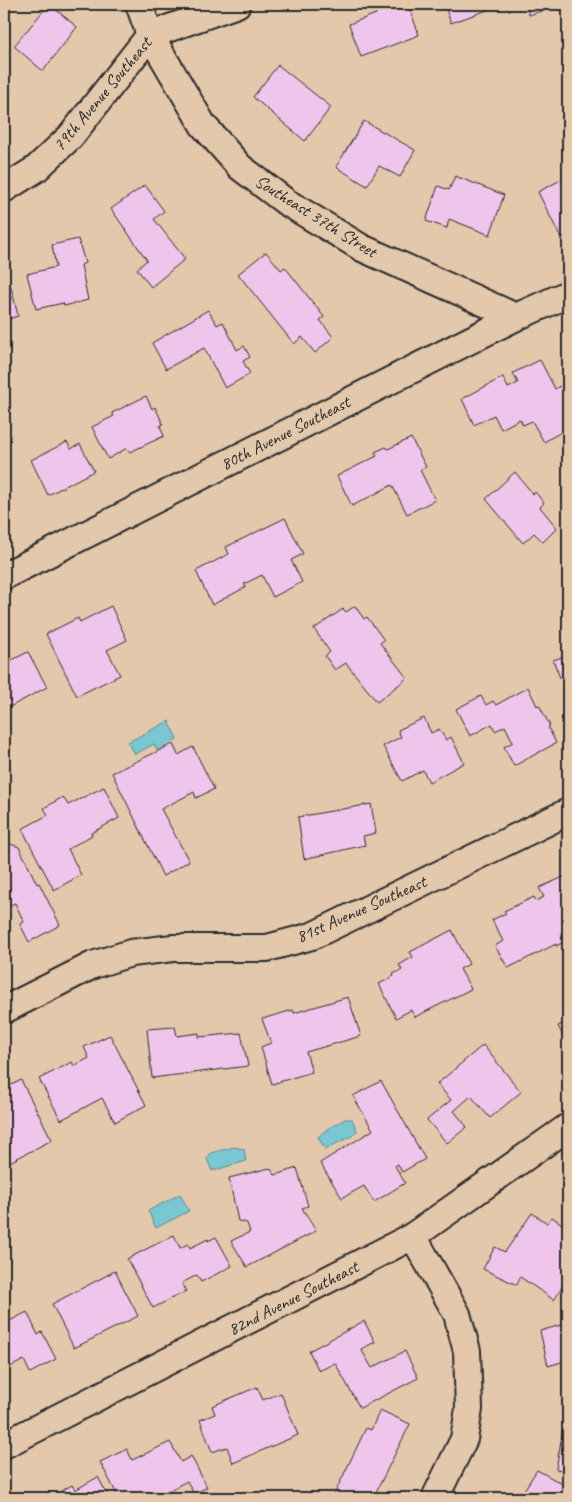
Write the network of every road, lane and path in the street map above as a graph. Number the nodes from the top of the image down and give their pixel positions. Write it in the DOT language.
graph roads {
  1 [pos="140,4"];
  2 [pos="237,4"];
  3 [pos="150,35"];
  4 [pos="4,189"];
  5 [pos="568,294"];
  6 [pos="516,317"];
  7 [pos="4,576"];
  8 [pos="568,812"];
  9 [pos="4,1010"];
  10 [pos="568,1127"];
  11 [pos="413,1236"];
  12 [pos="4,1445"];
  13 [pos="435,1498"];
  1 -- 3 [label="street, Southeast 37th Street"];
  2 -- 3 [label="street, 79th Avenue Southeast"];
  3 -- 4 [label="street, 79th Avenue Southeast"];
  3 -- 6 [label="street, Southeast 37th Street"];
  5 -- 6 [label="street, 80th Avenue Southeast"];
  6 -- 7 [label="street, 80th Avenue Southeast"];
  8 -- 9 [label="street, 81st Avenue Southeast"];
  10 -- 11 [label="street, 82nd Avenue Southeast"];
  11 -- 12 [label="street, 82nd Avenue Southeast"];
  11 -- 13 [label="street"];
}
